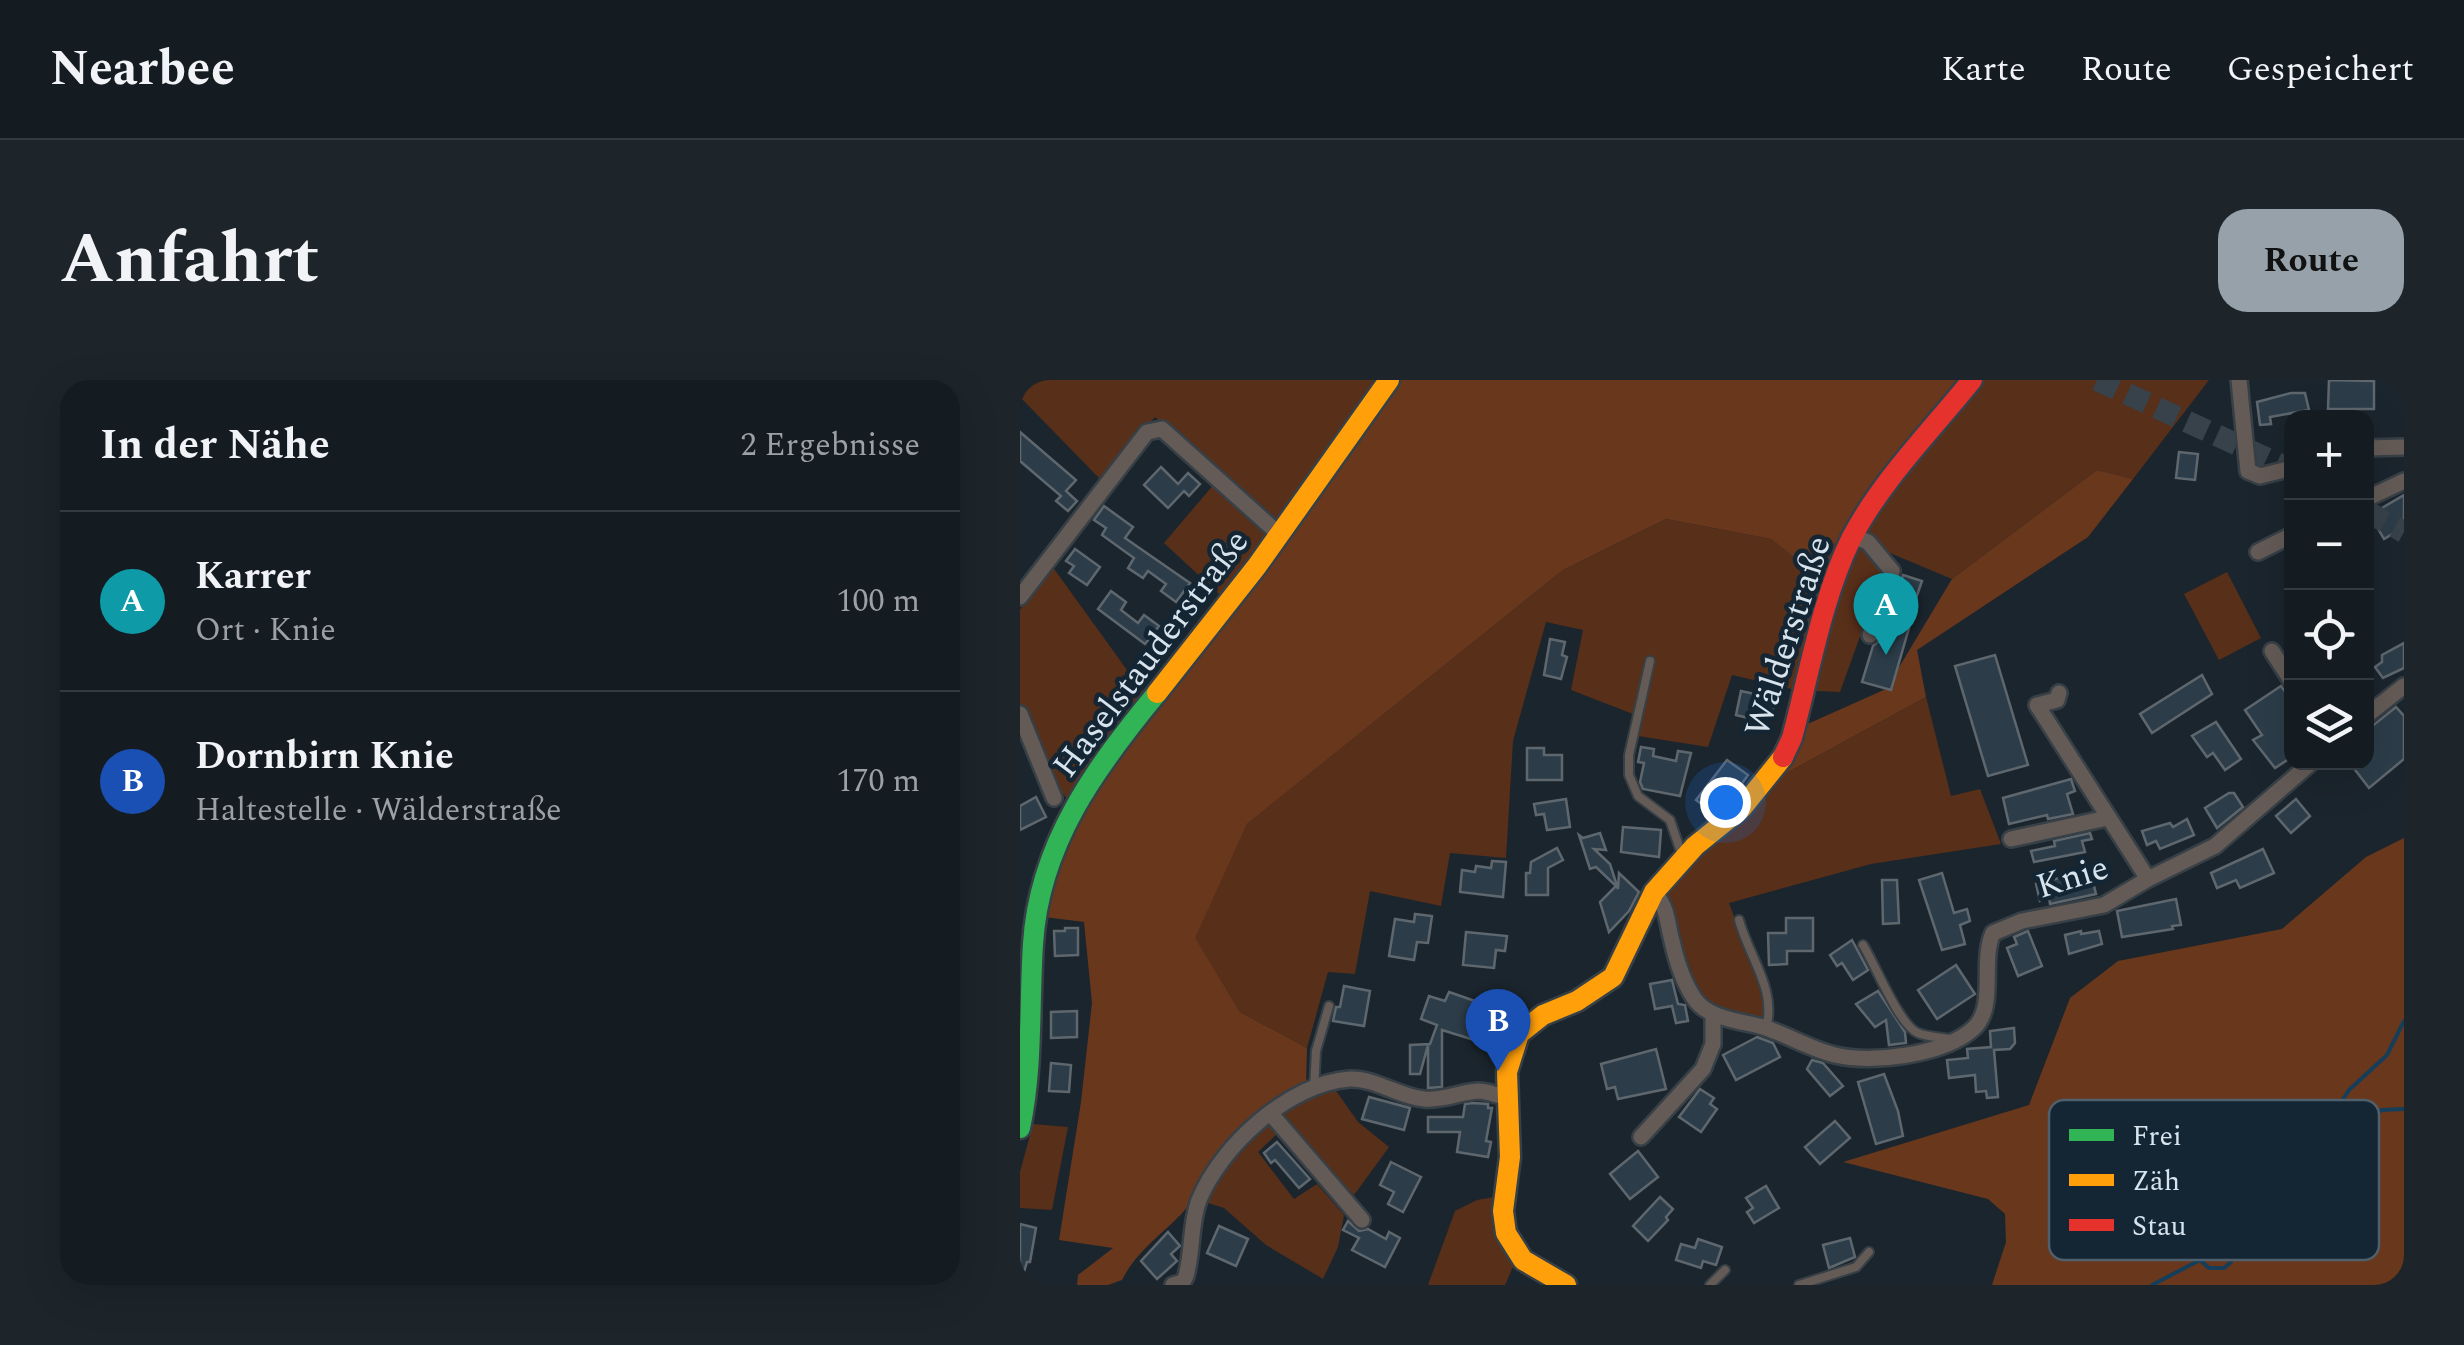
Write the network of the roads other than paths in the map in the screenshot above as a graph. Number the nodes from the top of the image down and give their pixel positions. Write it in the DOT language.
graph roads {
  1 [pos="1389,380"];
  2 [pos="1972,380"];
  3 [pos="2238,380"];
  4 [pos="2404,447"];
  5 [pos="2374,448"];
  6 [pos="2284,470"];
  7 [pos="2404,481"];
  8 [pos="2374,496"];
  9 [pos="1280,535"];
  10 [pos="1853,536"];
  11 [pos="2284,539"];
  12 [pos="2258,552"];
  13 [pos="1020,597"];
  14 [pos="1870,635"];
  15 [pos="2272,651"];
  16 [pos="1650,661"];
  17 [pos="2291,680"];
  18 [pos="2404,686"];
  19 [pos="2058,693"];
  20 [pos="2374,710"];
  21 [pos="1020,714"];
  22 [pos="2303,770"];
  23 [pos="1054,798"];
  24 [pos="2107,818"];
  25 [pos="2011,839"];
  26 [pos="1683,858"];
  27 [pos="2148,878"];
  28 [pos="1654,892"];
  29 [pos="1028,906"];
  30 [pos="1739,920"];
  31 [pos="1863,945"];
  32 [pos="1329,1006"];
  33 [pos="1713,1014"];
  34 [pos="1766,1028"];
  35 [pos="1954,1040"];
  36 [pos="1026,1049"];
  37 [pos="1314,1090"];
  38 [pos="1508,1097"];
  39 [pos="1271,1114"];
  40 [pos="1020,1128"];
  41 [pos="1641,1137"];
  42 [pos="1362,1220"];
  43 [pos="1869,1252"];
  44 [pos="1726,1270"];
  45 [pos="1178,1284"];
  46 [pos="1566,1285"];
  47 [pos="1710,1285"];
  48 [pos="1799,1285"];
  1 -- 9 [label="street, Haselstauderstraße"];
  2 -- 10 [label="street, Wälderstraße"];
  3 -- 6 [label="street"];
  4 -- 5 [label="street"];
  7 -- 8 [label="street"];
  9 -- 13 [label="street"];
  9 -- 29 [label="street, Haselstauderstraße"];
  10 -- 14 [label="street"];
  10 -- 26 [label="street, Wälderstraße"];
  11 -- 12 [label="street"];
  15 -- 17 [label="street"];
  16 -- 26 [label="lane"];
  18 -- 20 [label="street"];
  19 -- 24 [label="street"];
  21 -- 23 [label="street"];
  22 -- 27 [label="street, Knie"];
  24 -- 25 [label="street"];
  24 -- 27 [label="street"];
  26 -- 28 [label="street, Wälderstraße"];
  27 -- 35 [label="street, Knie"];
  28 -- 33 [label="street"];
  28 -- 38 [label="street, Wälderstraße"];
  29 -- 36 [label="street, Haselstauderstraße"];
  30 -- 34 [label="lane"];
  31 -- 35 [label="lane"];
  32 -- 37 [label="lane"];
  33 -- 34 [label="street"];
  33 -- 41 [label="street"];
  34 -- 35 [label="street"];
  36 -- 40 [label="street, Haselstauderstraße"];
  37 -- 38 [label="street"];
  37 -- 39 [label="street"];
  38 -- 46 [label="street, Wälderstraße"];
  39 -- 42 [label="street"];
  39 -- 45 [label="street"];
  43 -- 48 [label="lane"];
  44 -- 47 [label="lane"];
}
